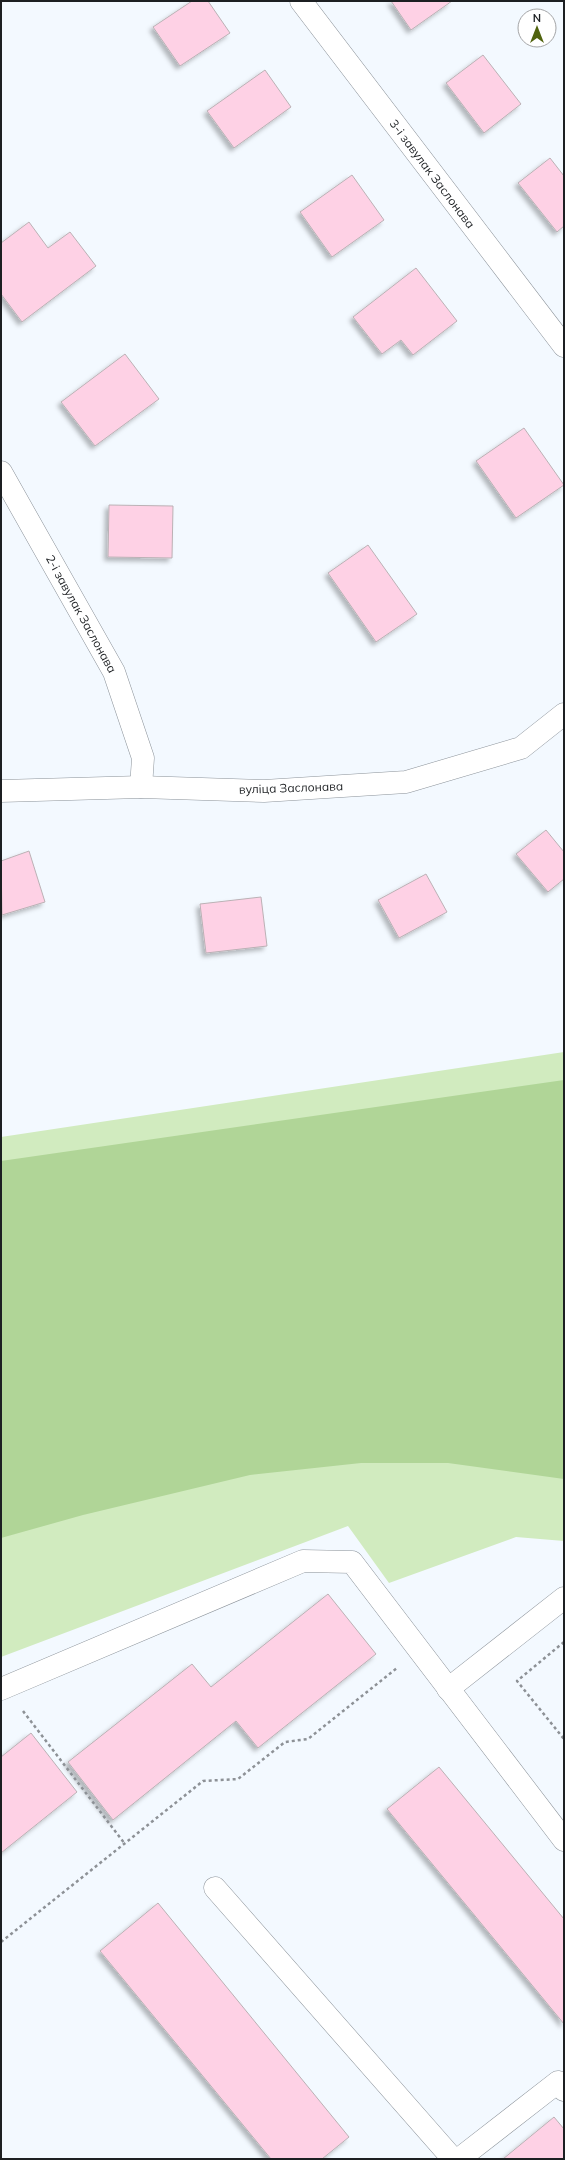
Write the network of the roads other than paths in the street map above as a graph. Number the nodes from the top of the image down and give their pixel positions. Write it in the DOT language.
graph roads {
  1 [pos="301,1"];
  2 [pos="564,346"];
  3 [pos="1,472"];
  4 [pos="564,714"];
  5 [pos="141,787"];
  6 [pos="1,791"];
  7 [pos="564,1598"];
  8 [pos="3,1688"];
  9 [pos="448,1689"];
  10 [pos="564,1840"];
  11 [pos="215,1888"];
  12 [pos="564,2090"];
  13 [pos="454,2159"];
  14 [pos="459,2159"];
  1 -- 2 [label="street, 3-і завулак Заслонава"];
  3 -- 5 [label="street, 2-і завулак Заслонава"];
  4 -- 5 [label="street, вуліца Заслонава"];
  5 -- 6 [label="street, вуліца Заслонава"];
  7 -- 9 [label="street"];
  8 -- 9 [label="street"];
  9 -- 10 [label="street"];
  11 -- 13 [label="street"];
  12 -- 14 [label="street"];
}
